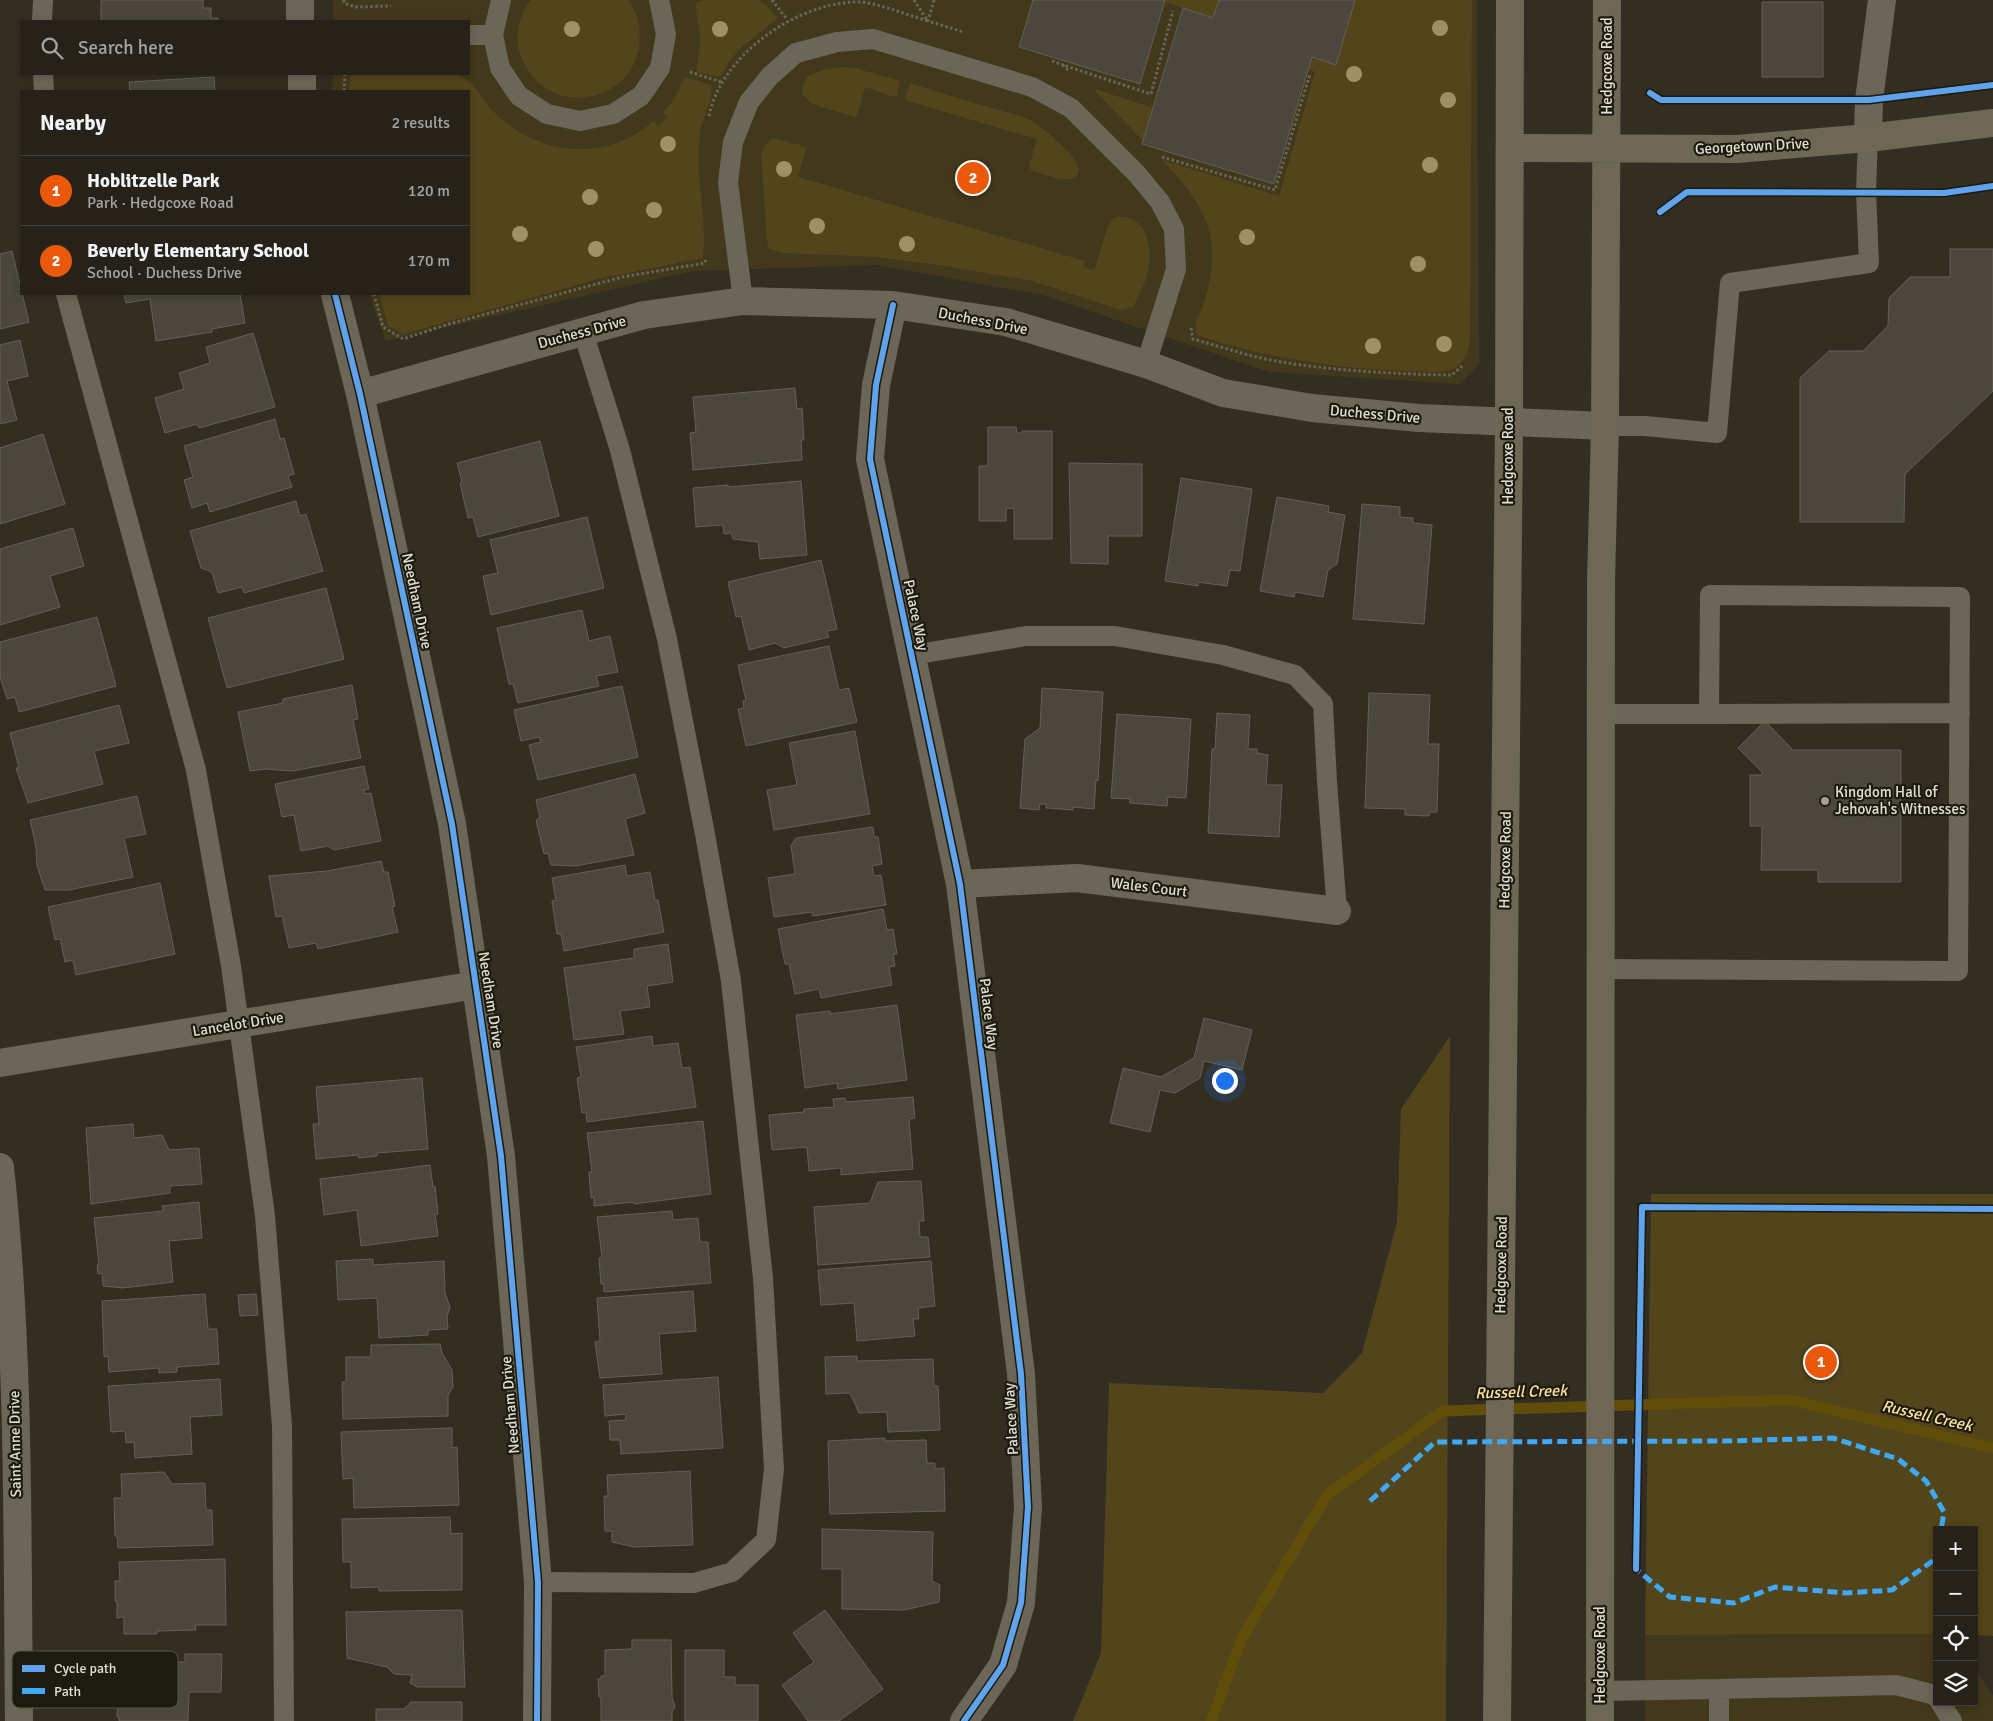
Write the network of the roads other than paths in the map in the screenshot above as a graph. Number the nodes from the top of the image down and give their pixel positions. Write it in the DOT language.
graph roads {
  1 [pos="42,0"];
  2 [pos="300,0"];
  3 [pos="501,0"];
  4 [pos="659,0"];
  5 [pos="1510,0"];
  6 [pos="1608,0"];
  7 [pos="1882,0"];
  8 [pos="42,20"];
  9 [pos="300,20"];
  10 [pos="470,35"];
  11 [pos="493,35"];
  12 [pos="43,75"];
  13 [pos="302,75"];
  14 [pos="44,90"];
  15 [pos="302,90"];
  16 [pos="1993,123"];
  17 [pos="1868,138"];
  18 [pos="1510,148"];
  19 [pos="1607,149"];
  20 [pos="66,295"];
  21 [pos="335,295"];
  22 [pos="743,301"];
  23 [pos="893,306"];
  24 [pos="583,332"];
  25 [pos="1146,364"];
  26 [pos="360,394"];
  27 [pos="1509,422"];
  28 [pos="1605,426"];
  29 [pos="912,655"];
  30 [pos="1960,713"];
  31 [pos="1601,714"];
  32 [pos="1709,714"];
  33 [pos="960,884"];
  34 [pos="1337,911"];
  35 [pos="1601,969"];
  36 [pos="476,985"];
  37 [pos="239,1024"];
  38 [pos="0,1063"];
  39 [pos="0,1167"];
  40 [pos="538,1582"];
  41 [pos="18,1651"];
  42 [pos="1600,1690"];
  43 [pos="1719,1690"];
  44 [pos="1933,1694"];
  45 [pos="1943,1706"];
  46 [pos="19,1708"];
  47 [pos="19,1721"];
  48 [pos="284,1721"];
  49 [pos="537,1721"];
  50 [pos="964,1721"];
  51 [pos="1497,1721"];
  52 [pos="1600,1721"];
  53 [pos="1719,1721"];
  54 [pos="1952,1721"];
  1 -- 8 [label="lane"];
  2 -- 9 [label="street"];
  3 -- 11 [label="lane"];
  4 -- 11 [label="lane"];
  5 -- 18 [label="main road, Hedgcoxe Road"];
  6 -- 19 [label="main road, Hedgcoxe Road"];
  7 -- 17 [label="street"];
  10 -- 11 [label="lane"];
  12 -- 14 [label="lane"];
  13 -- 15 [label="street"];
  16 -- 17 [label="main road, Georgetown Drive"];
  17 -- 19 [label="main road, Georgetown Drive"];
  17 -- 28 [label="lane"];
  18 -- 19 [label="main road, Georgetown Drive"];
  18 -- 27 [label="main road, Hedgcoxe Road"];
  19 -- 28 [label="main road, Hedgcoxe Road"];
  20 -- 37 [label="lane"];
  21 -- 26 [label="street, Needham Drive"];
  22 -- 23 [label="street, Duchess Drive"];
  22 -- 24 [label="street, Duchess Drive"];
  22 -- 25 [label="lane"];
  23 -- 25 [label="street, Duchess Drive"];
  23 -- 29 [label="street, Palace Way"];
  24 -- 26 [label="street, Duchess Drive"];
  24 -- 40 [label="lane"];
  25 -- 27 [label="street, Duchess Drive"];
  26 -- 36 [label="street, Needham Drive"];
  27 -- 28 [label="street, Duchess Drive"];
  27 -- 51 [label="main road, Hedgcoxe Road"];
  28 -- 31 [label="main road, Hedgcoxe Road"];
  29 -- 33 [label="street, Palace Way"];
  29 -- 34 [label="lane"];
  30 -- 32 [label="lane"];
  30 -- 32 [label="lane"];
  30 -- 35 [label="lane"];
  31 -- 32 [label="lane"];
  31 -- 35 [label="main road, Hedgcoxe Road"];
  33 -- 34 [label="street, Wales Court"];
  33 -- 50 [label="street, Palace Way"];
  35 -- 42 [label="main road, Hedgcoxe Road"];
  36 -- 37 [label="street, Lancelot Drive"];
  36 -- 40 [label="street, Needham Drive"];
  37 -- 38 [label="street, Lancelot Drive"];
  37 -- 48 [label="lane"];
  39 -- 41 [label="street, Saint Anne Drive"];
  40 -- 49 [label="street, Needham Drive"];
  42 -- 43 [label="lane"];
  42 -- 52 [label="main road, Hedgcoxe Road"];
  43 -- 44 [label="lane"];
  43 -- 53 [label="lane"];
  45 -- 54 [label="lane"];
  46 -- 47 [label="street, Saint Anne Drive"];
}
